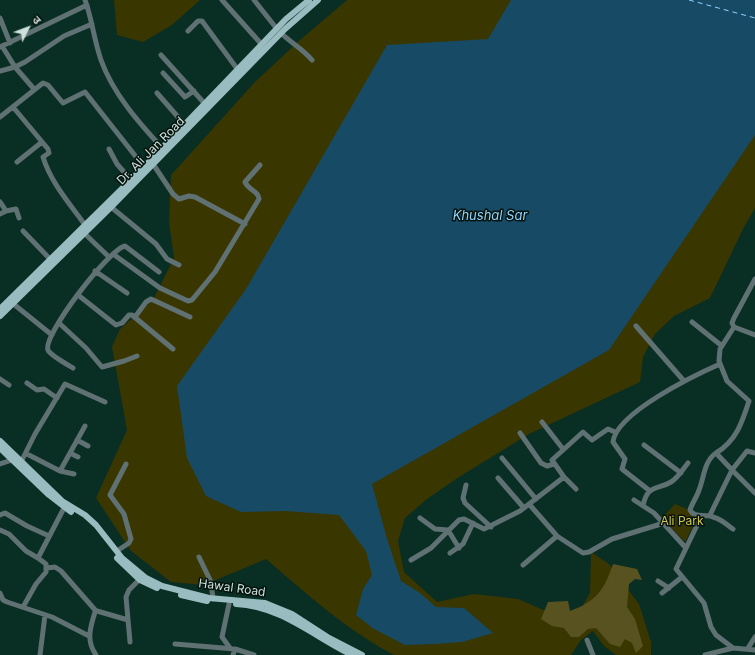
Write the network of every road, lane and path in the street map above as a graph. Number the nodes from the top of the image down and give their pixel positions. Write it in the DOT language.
graph roads {
  1 [pos="222,0"];
  2 [pos="254,0"];
  3 [pos="309,0"];
  4 [pos="318,0"];
  5 [pos="86,3"];
  6 [pos="294,16"];
  7 [pos="0,18"];
  8 [pos="92,24"];
  9 [pos="188,31"];
  10 [pos="279,31"];
  11 [pos="10,44"];
  12 [pos="1,47"];
  13 [pos="264,47"];
  14 [pos="161,55"];
  15 [pos="312,60"];
  16 [pos="14,67"];
  17 [pos="238,70"];
  18 [pos="0,71"];
  19 [pos="163,73"];
  20 [pos="234,79"];
  21 [pos="34,89"];
  22 [pos="194,91"];
  23 [pos="157,93"];
  24 [pos="206,104"];
  25 [pos="13,107"];
  26 [pos="0,117"];
  27 [pos="185,125"];
  28 [pos="42,142"];
  29 [pos="108,149"];
  30 [pos="164,149"];
  31 [pos="17,162"];
  32 [pos="153,164"];
  33 [pos="260,165"];
  34 [pos="143,170"];
  35 [pos="131,180"];
  36 [pos="0,202"];
  37 [pos="112,207"];
  38 [pos="6,211"];
  39 [pos="0,214"];
  40 [pos="19,218"];
  41 [pos="245,224"];
  42 [pos="85,225"];
  43 [pos="23,231"];
  44 [pos="84,233"];
  45 [pos="111,255"];
  46 [pos="50,260"];
  47 [pos="179,265"];
  48 [pos="96,272"];
  49 [pos="159,272"];
  50 [pos="755,279"];
  51 [pos="127,293"];
  52 [pos="78,295"];
  53 [pos="11,302"];
  54 [pos="0,309"];
  55 [pos="0,316"];
  56 [pos="135,317"];
  57 [pos="190,317"];
  58 [pos="692,322"];
  59 [pos="59,323"];
  60 [pos="636,326"];
  61 [pos="734,327"];
  62 [pos="52,335"];
  63 [pos="755,335"];
  64 [pos="722,346"];
  65 [pos="173,349"];
  66 [pos="137,356"];
  67 [pos="720,364"];
  68 [pos="73,368"];
  69 [pos="0,379"];
  70 [pos="684,380"];
  71 [pos="27,383"];
  72 [pos="9,386"];
  73 [pos="57,398"];
  74 [pos="105,402"];
  75 [pos="542,422"];
  76 [pos="85,426"];
  77 [pos="615,432"];
  78 [pos="520,433"];
  79 [pos="77,440"];
  80 [pos="0,441"];
  81 [pos="644,445"];
  82 [pos="88,446"];
  83 [pos="0,448"];
  84 [pos="563,449"];
  85 [pos="70,453"];
  86 [pos="716,453"];
  87 [pos="755,453"];
  88 [pos="26,454"];
  89 [pos="78,457"];
  90 [pos="502,458"];
  91 [pos="12,460"];
  92 [pos="688,463"];
  93 [pos="0,464"];
  94 [pos="126,464"];
  95 [pos="554,464"];
  96 [pos="20,465"];
  97 [pos="732,470"];
  98 [pos="60,471"];
  99 [pos="681,473"];
  100 [pos="74,474"];
  101 [pos="564,477"];
  102 [pos="498,478"];
  103 [pos="466,485"];
  104 [pos="576,489"];
  105 [pos="650,491"];
  106 [pos="755,493"];
  107 [pos="536,499"];
  108 [pos="634,500"];
  109 [pos="529,504"];
  110 [pos="644,506"];
  111 [pos="64,508"];
  112 [pos="524,508"];
  113 [pos="0,515"];
  114 [pos="710,515"];
  115 [pos="701,516"];
  116 [pos="420,518"];
  117 [pos="473,523"];
  118 [pos="664,523"];
  119 [pos="491,527"];
  120 [pos="733,529"];
  121 [pos="0,530"];
  122 [pos="448,530"];
  123 [pos="49,536"];
  124 [pos="557,536"];
  125 [pos="685,547"];
  126 [pos="459,548"];
  127 [pos="117,551"];
  128 [pos="450,553"];
  129 [pos="199,557"];
  130 [pos="38,558"];
  131 [pos="411,560"];
  132 [pos="522,565"];
  133 [pos="47,568"];
  134 [pos="682,577"];
  135 [pos="142,578"];
  136 [pos="658,581"];
  137 [pos="669,588"];
  138 [pos="0,592"];
  139 [pos="662,593"];
  140 [pos="213,598"];
  141 [pos="227,602"];
  142 [pos="23,607"];
  143 [pos="96,611"];
  144 [pos="45,615"];
  145 [pos="128,620"];
  146 [pos="89,636"];
  147 [pos="755,637"];
  148 [pos="587,640"];
  149 [pos="130,642"];
  150 [pos="175,644"];
  151 [pos="733,648"];
  152 [pos="748,648"];
  153 [pos="233,649"];
  154 [pos="340,650"];
  155 [pos="755,653"];
  156 [pos="40,655"];
  157 [pos="96,655"];
  158 [pos="233,655"];
  159 [pos="254,655"];
  160 [pos="352,655"];
  161 [pos="362,655"];
  162 [pos="593,655"];
  163 [pos="705,655"];
  1 -- 13 [label="street"];
  2 -- 10 [label="street"];
  3 -- 6 [label="main road, Dr. Ali Jan Road"];
  4 -- 6 [label="main road, Dr. Ali Jan Road"];
  5 -- 8 [label="street"];
  5 -- 11 [label="street"];
  6 -- 10 [label="main road, Dr. Ali Jan Road"];
  7 -- 11 [label="street"];
  8 -- 16 [label="street"];
  8 -- 30 [label="street"];
  9 -- 17 [label="street"];
  10 -- 13 [label="main road, Dr. Ali Jan Road"];
  10 -- 15 [label="street"];
  11 -- 12 [label="street"];
  12 -- 16 [label="street"];
  13 -- 17 [label="main road, Dr. Ali Jan Road"];
  13 -- 20 [label="main road, Dr. Ali Jan Road"];
  14 -- 22 [label="street"];
  16 -- 18 [label="street"];
  16 -- 21 [label="street"];
  17 -- 20 [label="main road, Dr. Ali Jan Road"];
  19 -- 22 [label="street"];
  20 -- 24 [label="main road, Dr. Ali Jan Road"];
  20 -- 30 [label="main road, Dr. Ali Jan Road"];
  21 -- 25 [label="street"];
  21 -- 34 [label="street"];
  22 -- 24 [label="street"];
  23 -- 27 [label="street"];
  24 -- 27 [label="main road, Dr. Ali Jan Road"];
  25 -- 26 [label="street"];
  25 -- 28 [label="street"];
  27 -- 30 [label="main road, Dr. Ali Jan Road"];
  28 -- 31 [label="street"];
  28 -- 42 [label="street"];
  29 -- 35 [label="street"];
  30 -- 32 [label="main road, Dr. Ali Jan Road"];
  30 -- 34 [label="main road, Dr. Ali Jan Road"];
  32 -- 34 [label="main road, Dr. Ali Jan Road"];
  32 -- 41 [label="street"];
  33 -- 41 [label="street"];
  34 -- 35 [label="main road, Dr. Ali Jan Road"];
  34 -- 37 [label="main road, Dr. Ali Jan Road"];
  35 -- 42 [label="main road, Dr. Ali Jan Road"];
  36 -- 38 [label="street"];
  37 -- 44 [label="main road, Dr. Ali Jan Road"];
  37 -- 47 [label="street"];
  38 -- 39 [label="street"];
  38 -- 40 [label="street"];
  41 -- 45 [label="street"];
  42 -- 46 [label="main road, Dr. Ali Jan Road"];
  43 -- 46 [label="street"];
  44 -- 45 [label="street"];
  44 -- 53 [label="main road, Dr. Ali Jan Road"];
  45 -- 48 [label="street"];
  45 -- 49 [label="street"];
  46 -- 53 [label="main road, Dr. Ali Jan Road"];
  48 -- 51 [label="street"];
  48 -- 52 [label="street"];
  50 -- 61 [label="street"];
  52 -- 56 [label="street"];
  52 -- 59 [label="street"];
  53 -- 54 [label="main road, Dr. Ali Jan Road"];
  53 -- 55 [label="main road, Dr. Ali Jan Road"];
  53 -- 62 [label="street"];
  56 -- 57 [label="street"];
  56 -- 65 [label="street"];
  58 -- 64 [label="street"];
  59 -- 62 [label="street"];
  59 -- 66 [label="street"];
  60 -- 70 [label="street"];
  61 -- 63 [label="street"];
  61 -- 64 [label="street"];
  62 -- 68 [label="street"];
  64 -- 67 [label="street"];
  67 -- 70 [label="street"];
  67 -- 86 [label="street"];
  69 -- 72 [label="street"];
  70 -- 77 [label="street"];
  71 -- 73 [label="street"];
  73 -- 74 [label="street"];
  73 -- 88 [label="street"];
  75 -- 84 [label="street"];
  76 -- 79 [label="street"];
  77 -- 84 [label="street"];
  77 -- 105 [label="street"];
  78 -- 95 [label="street"];
  79 -- 82 [label="street"];
  79 -- 85 [label="street"];
  80 -- 96 [label="main road, Hawal Road"];
  81 -- 99 [label="street"];
  83 -- 91 [label="main road, Hawal Road"];
  84 -- 95 [label="street"];
  85 -- 89 [label="street"];
  85 -- 98 [label="street"];
  86 -- 97 [label="street"];
  86 -- 115 [label="street"];
  87 -- 97 [label="street"];
  88 -- 96 [label="street"];
  88 -- 98 [label="street"];
  90 -- 107 [label="street"];
  91 -- 93 [label="street"];
  91 -- 96 [label="main road, Hawal Road"];
  92 -- 99 [label="street"];
  94 -- 127 [label="street"];
  95 -- 101 [label="street"];
  96 -- 111 [label="main road, Hawal Road"];
  96 -- 127 [label="main road, Hawal Road"];
  97 -- 106 [label="street"];
  97 -- 114 [label="street"];
  98 -- 100 [label="street"];
  99 -- 105 [label="street"];
  101 -- 104 [label="street"];
  101 -- 107 [label="street"];
  102 -- 112 [label="street"];
  103 -- 119 [label="street"];
  105 -- 110 [label="street"];
  107 -- 109 [label="street"];
  108 -- 110 [label="street"];
  109 -- 112 [label="street"];
  109 -- 124 [label="street"];
  110 -- 118 [label="street"];
  111 -- 123 [label="street"];
  111 -- 135 [label="main road, Hawal Road"];
  112 -- 119 [label="street"];
  113 -- 123 [label="street"];
  114 -- 115 [label="street"];
  114 -- 120 [label="street"];
  115 -- 125 [label="street"];
  116 -- 122 [label="street"];
  117 -- 119 [label="street"];
  117 -- 122 [label="street"];
  117 -- 126 [label="street"];
  118 -- 124 [label="street"];
  118 -- 125 [label="street"];
  121 -- 130 [label="street"];
  122 -- 126 [label="street"];
  122 -- 131 [label="street"];
  123 -- 130 [label="street"];
  124 -- 132 [label="street"];
  125 -- 134 [label="street"];
  126 -- 128 [label="street"];
  127 -- 135 [label="main road, Hawal Road"];
  129 -- 140 [label="street"];
  130 -- 133 [label="street"];
  133 -- 142 [label="street"];
  133 -- 143 [label="street"];
  134 -- 137 [label="street"];
  134 -- 151 [label="street"];
  135 -- 140 [label="main road, Hawal Road"];
  135 -- 141 [label="main road, Hawal Road"];
  135 -- 145 [label="street"];
  136 -- 137 [label="street"];
  137 -- 139 [label="street"];
  138 -- 142 [label="street"];
  140 -- 141 [label="main road, Hawal Road"];
  141 -- 153 [label="street"];
  141 -- 154 [label="main road, Hawal Road"];
  142 -- 144 [label="street"];
  143 -- 145 [label="street"];
  143 -- 146 [label="street"];
  144 -- 146 [label="street"];
  144 -- 156 [label="street"];
  145 -- 149 [label="street"];
  146 -- 157 [label="street"];
  147 -- 152 [label="street"];
  148 -- 162 [label="street"];
  150 -- 153 [label="street"];
  151 -- 152 [label="street"];
  151 -- 163 [label="street"];
  152 -- 155 [label="street"];
  153 -- 158 [label="street"];
  153 -- 159 [label="street"];
  154 -- 160 [label="main road, Hawal Road"];
  154 -- 161 [label="main road, Hawal Road"];
}
